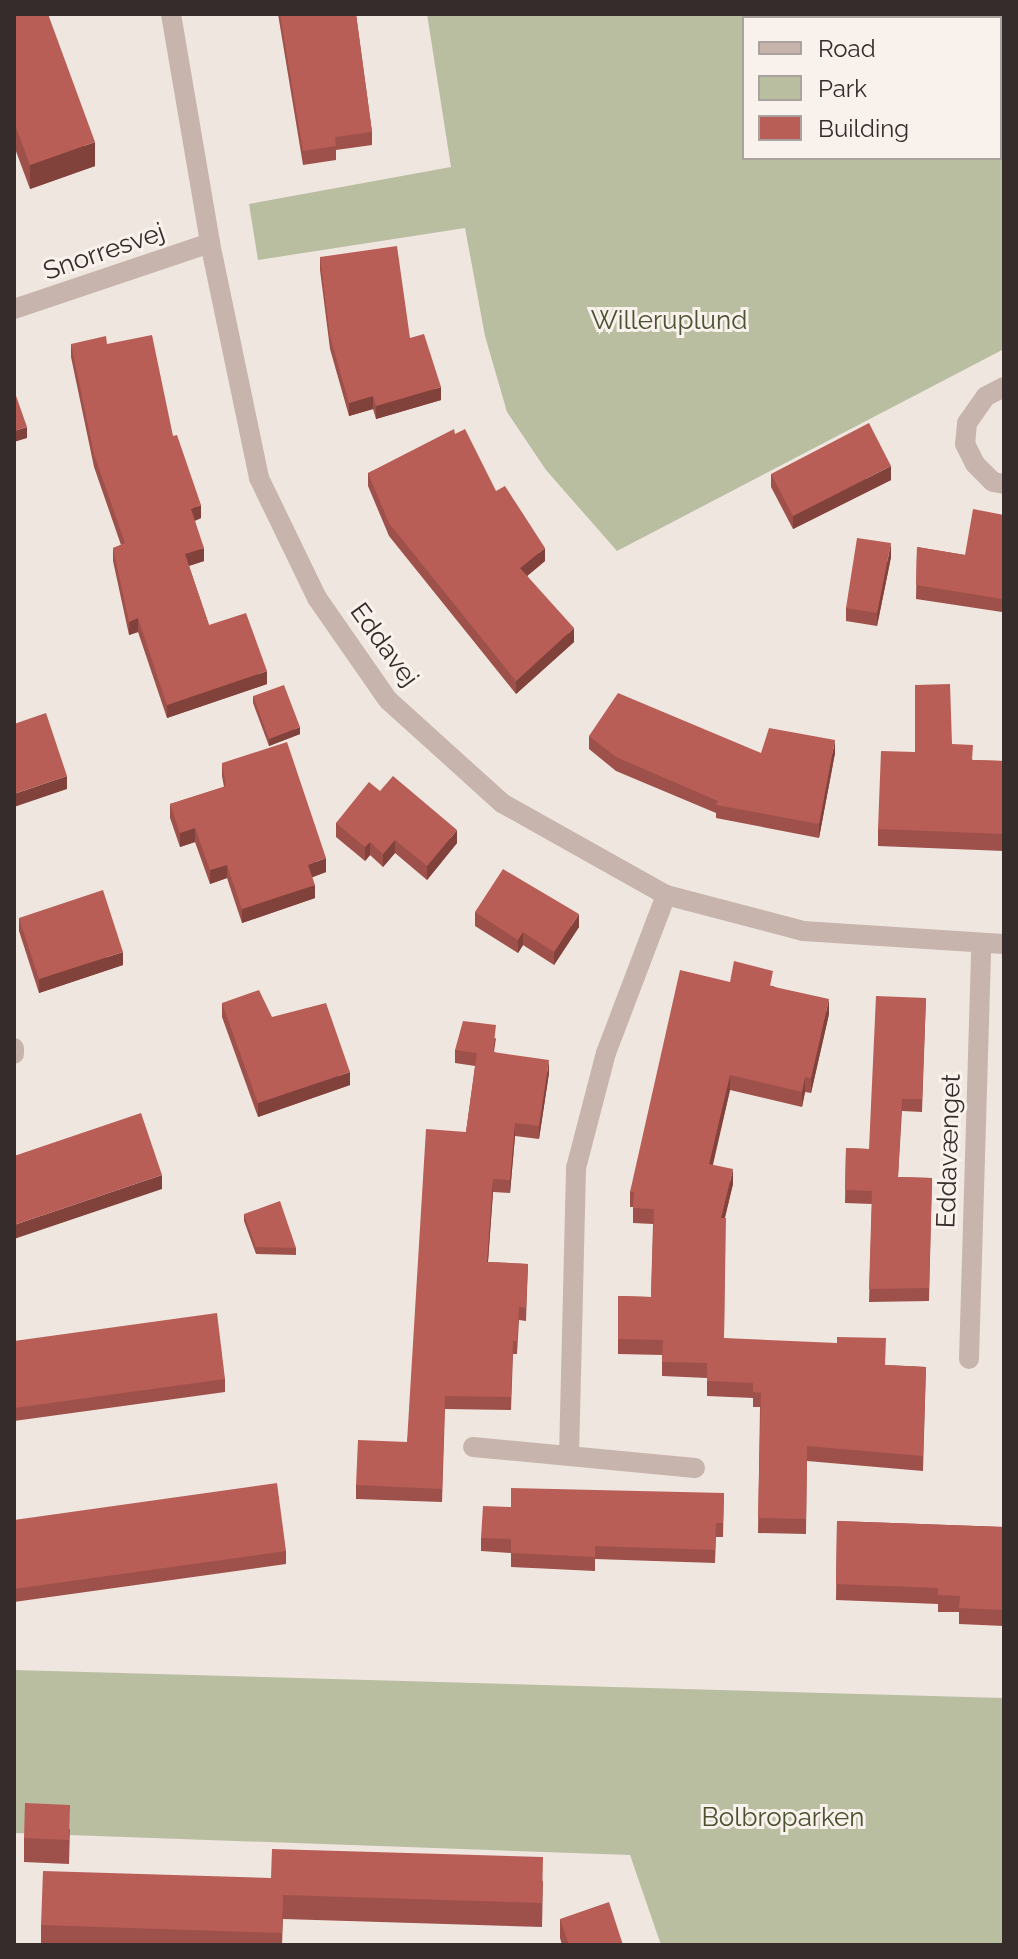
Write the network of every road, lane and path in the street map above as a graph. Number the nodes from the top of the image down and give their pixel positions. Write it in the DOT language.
graph roads {
  1 [pos="171,14"];
  2 [pos="210,243"];
  3 [pos="14,309"];
  4 [pos="1004,387"];
  5 [pos="1004,484"];
  6 [pos="666,895"];
  7 [pos="981,943"];
  8 [pos="1004,944"];
  9 [pos="969,1359"];
  10 [pos="473,1447"];
  11 [pos="569,1456"];
  12 [pos="695,1468"];
  1 -- 2 [label="street, Eddavej"];
  2 -- 3 [label="street, Snorresvej"];
  2 -- 6 [label="street, Eddavej"];
  4 -- 5 [label="street"];
  6 -- 7 [label="street, Eddavej"];
  6 -- 11 [label="street"];
  7 -- 8 [label="street, Eddavej"];
  7 -- 9 [label="street, Eddavænget"];
  10 -- 11 [label="street"];
  11 -- 12 [label="street"];
}
